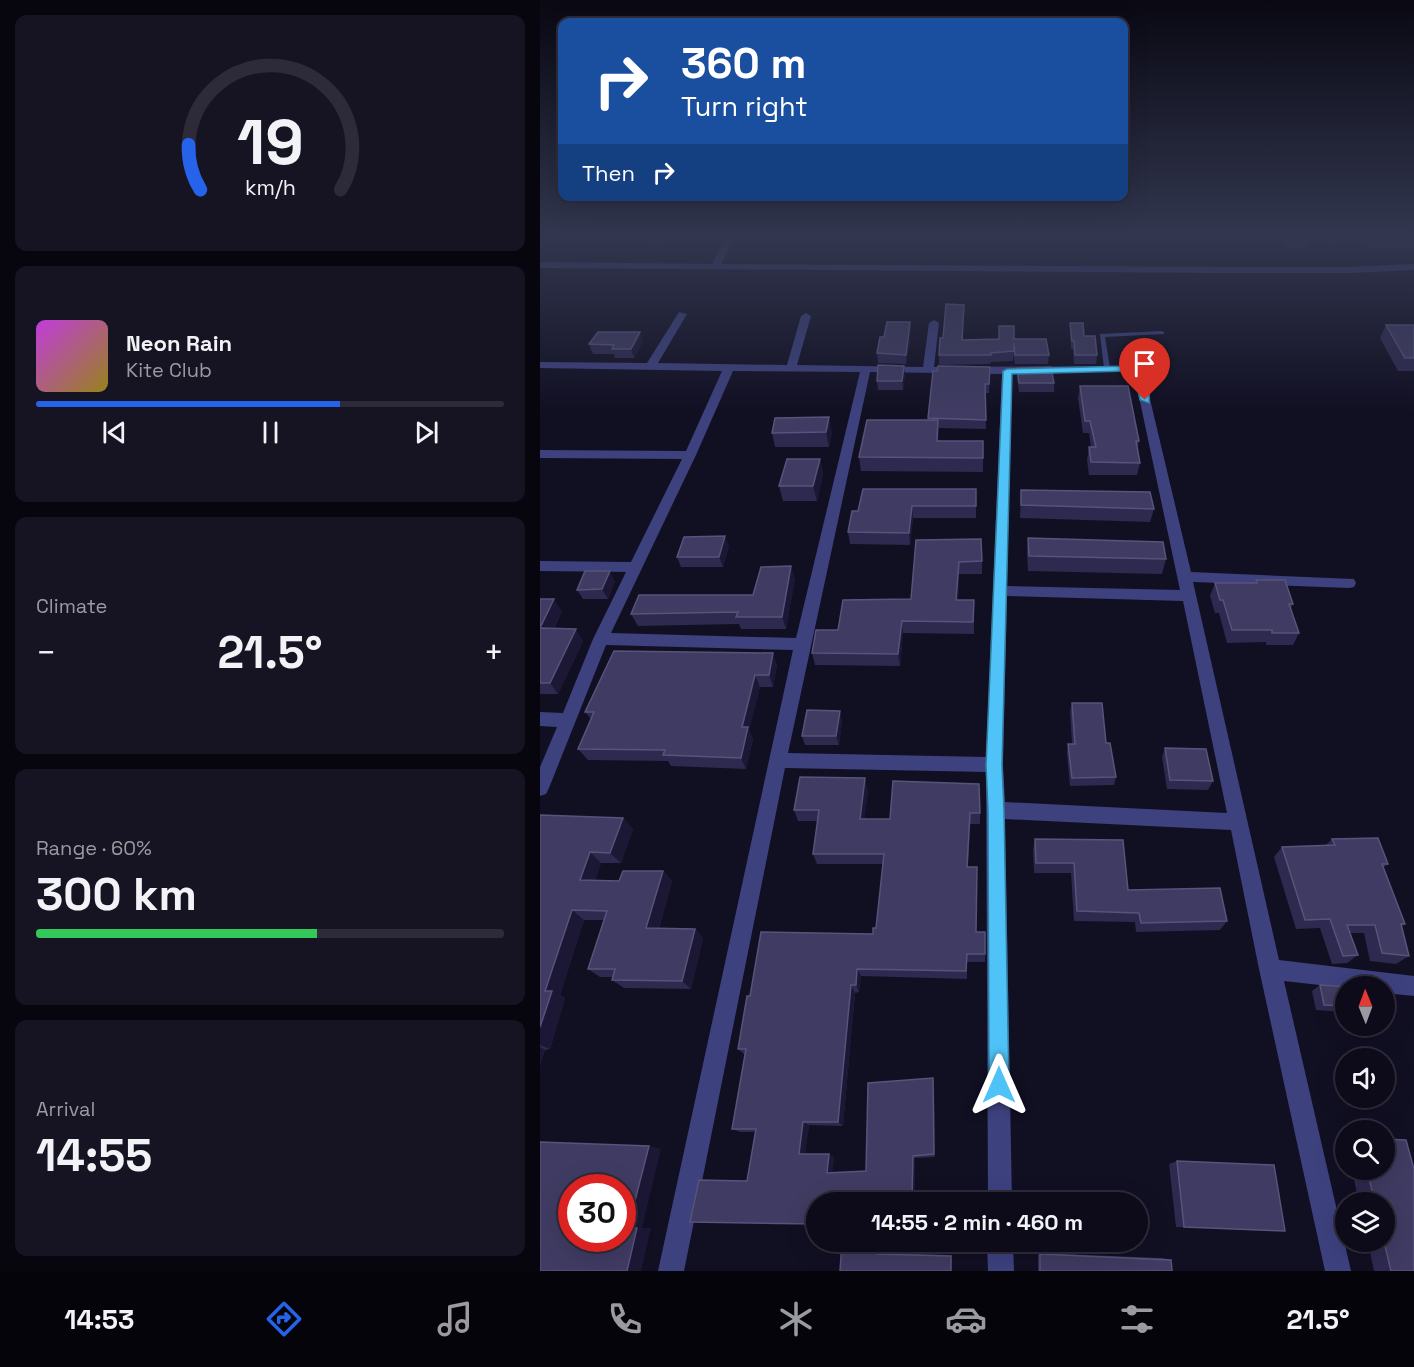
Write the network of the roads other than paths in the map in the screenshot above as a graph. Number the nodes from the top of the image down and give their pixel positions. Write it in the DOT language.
graph roads {
  1 [pos="682,314"];
  2 [pos="806,316"];
  3 [pos="934,323"];
  4 [pos="1162,333"];
  5 [pos="540,365"];
  6 [pos="651,366"];
  7 [pos="729,367"];
  8 [pos="791,368"];
  9 [pos="866,368"];
  10 [pos="1107,368"];
  11 [pos="928,370"];
  12 [pos="1007,371"];
  13 [pos="540,454"];
  14 [pos="690,455"];
  15 [pos="540,566"];
  16 [pos="637,567"];
  17 [pos="1185,577"];
  18 [pos="1349,583"];
  19 [pos="998,591"];
  20 [pos="1190,596"];
  21 [pos="601,639"];
  22 [pos="802,644"];
  23 [pos="540,719"];
  24 [pos="568,720"];
  25 [pos="779,760"];
  26 [pos="994,765"];
  27 [pos="540,788"];
  28 [pos="996,810"];
  29 [pos="1240,822"];
  30 [pos="1269,969"];
  31 [pos="1414,986"];
  32 [pos="1000,1192"];
  33 [pos="1000,1252"];
  34 [pos="671,1271"];
  35 [pos="1001,1271"];
  36 [pos="1338,1271"];
  1 -- 6 [label="street"];
  2 -- 8 [label="street"];
  3 -- 11 [label="street"];
  4 -- 10 [label="lane"];
  5 -- 6 [label="street"];
  6 -- 7 [label="street"];
  7 -- 8 [label="street"];
  7 -- 14 [label="street"];
  8 -- 9 [label="street"];
  9 -- 11 [label="street"];
  9 -- 22 [label="street"];
  10 -- 12 [label="street"];
  10 -- 17 [label="street"];
  11 -- 12 [label="street"];
  12 -- 19 [label="street"];
  13 -- 14 [label="street"];
  14 -- 16 [label="street"];
  15 -- 16 [label="street"];
  16 -- 21 [label="street"];
  17 -- 18 [label="street"];
  17 -- 20 [label="street"];
  19 -- 20 [label="street"];
  19 -- 26 [label="street"];
  20 -- 29 [label="street"];
  21 -- 22 [label="street"];
  21 -- 24 [label="street"];
  22 -- 25 [label="street"];
  23 -- 24 [label="street"];
  24 -- 27 [label="street"];
  25 -- 26 [label="street"];
  25 -- 34 [label="street"];
  26 -- 28 [label="street"];
  28 -- 29 [label="street"];
  28 -- 32 [label="street"];
  29 -- 30 [label="street"];
  30 -- 31 [label="street"];
  30 -- 36 [label="street"];
  33 -- 35 [label="street"];
}
